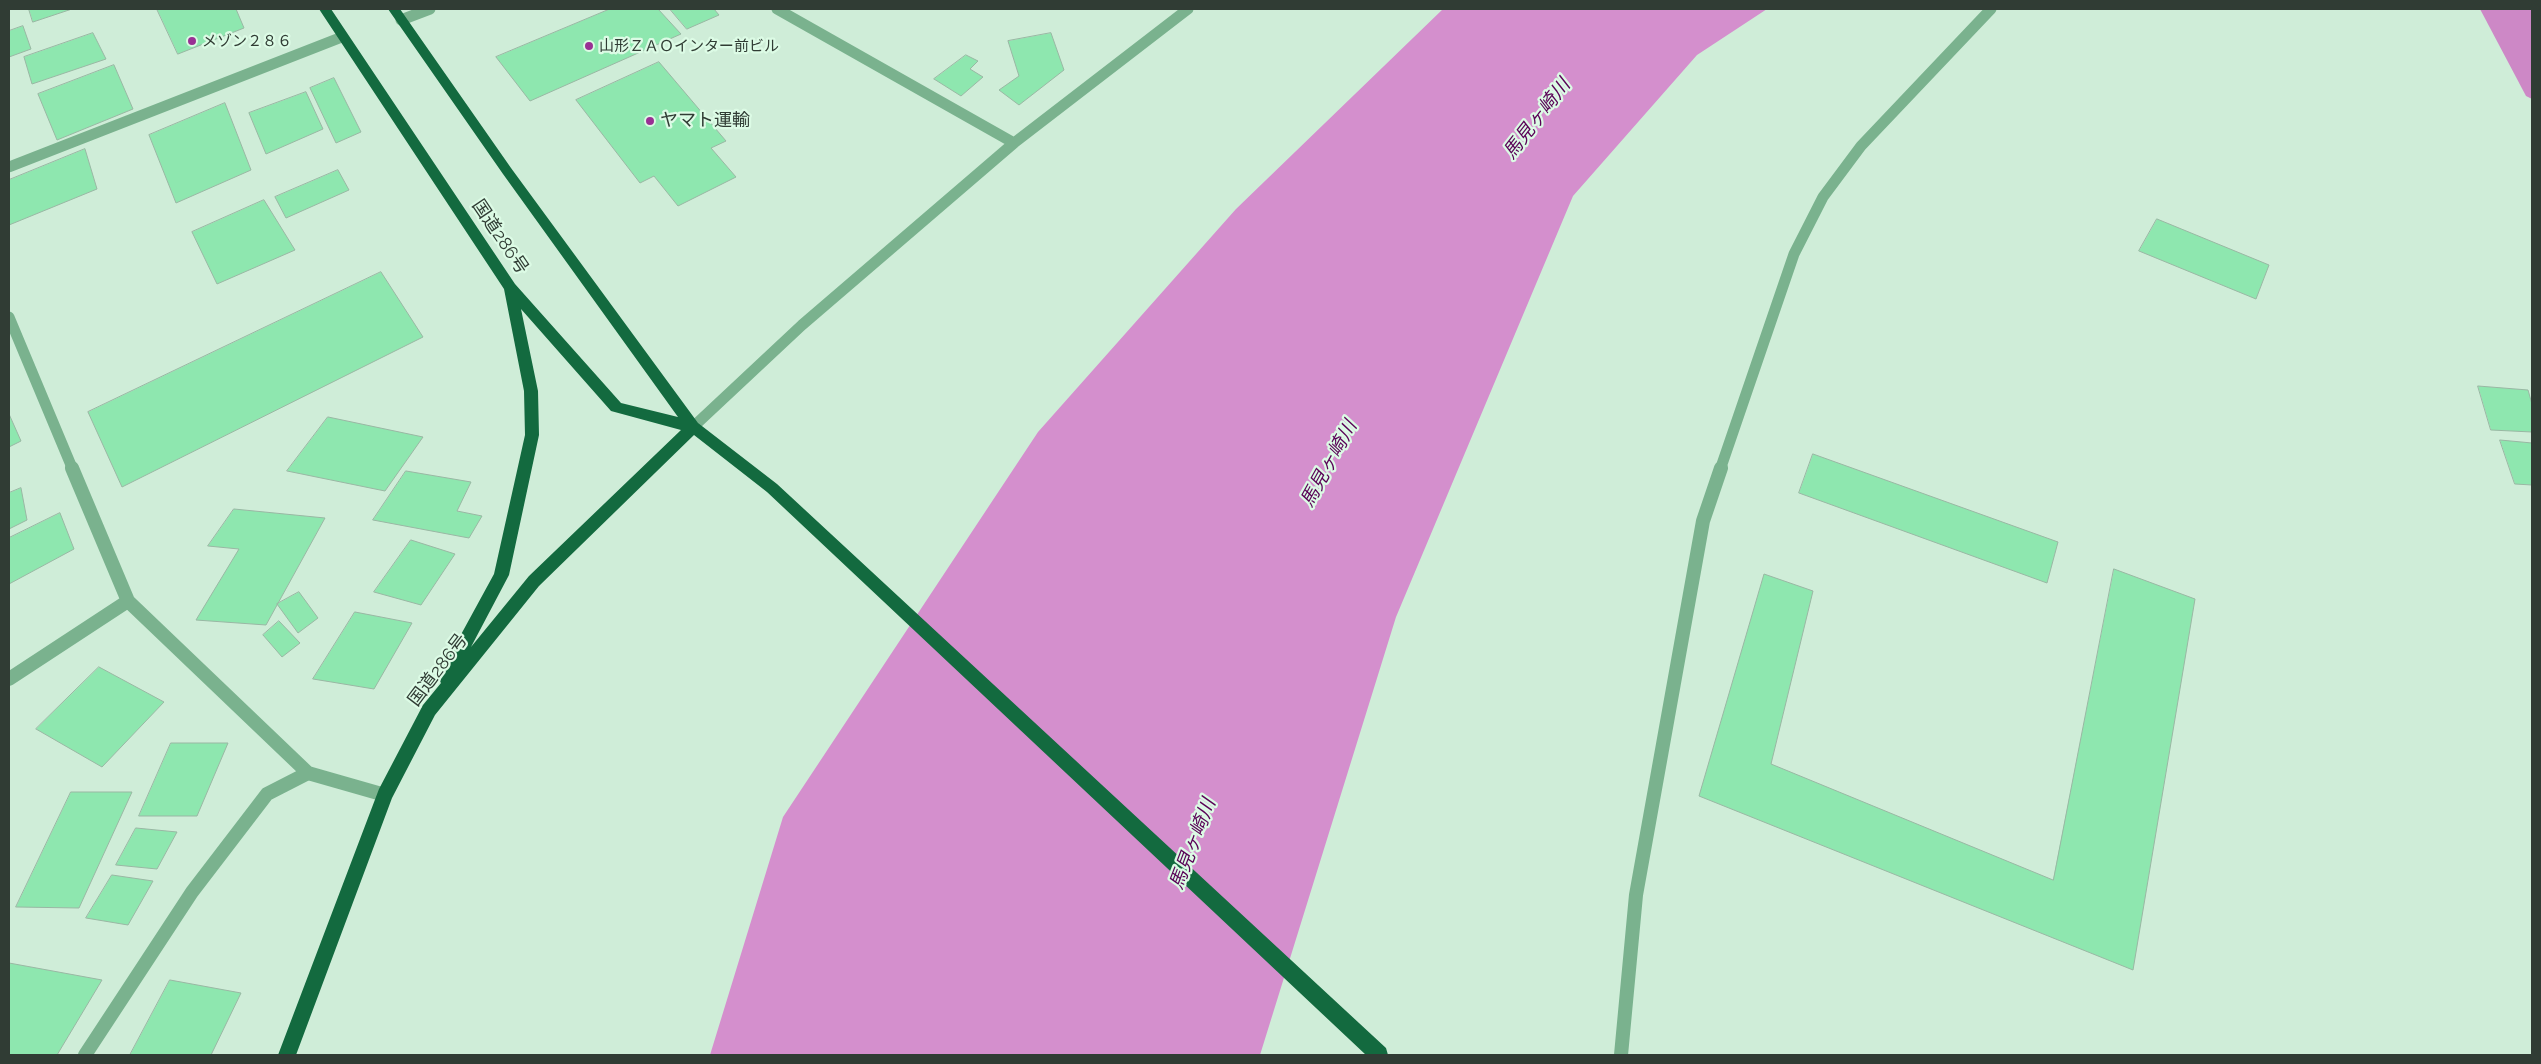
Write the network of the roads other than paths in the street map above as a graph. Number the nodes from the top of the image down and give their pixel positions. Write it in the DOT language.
graph roads {
  1 [pos="325,9"];
  2 [pos="430,9"];
  3 [pos="777,9"];
  4 [pos="1188,9"];
  5 [pos="1990,9"];
  6 [pos="398,14"];
  7 [pos="342,37"];
  8 [pos="1014,143"];
  9 [pos="9,167"];
  10 [pos="510,288"];
  11 [pos="9,318"];
  12 [pos="693,427"];
  13 [pos="128,601"];
  14 [pos="9,679"];
  15 [pos="429,710"];
  16 [pos="308,773"];
  17 [pos="385,795"];
  18 [pos="85,1055"];
  19 [pos="287,1055"];
  20 [pos="1379,1055"];
  21 [pos="1621,1055"];
  1 -- 7 [label="highway, 国道286号"];
  2 -- 6 [label="street"];
  3 -- 8 [label="street"];
  4 -- 8 [label="street"];
  5 -- 21 [label="street"];
  6 -- 12 [label="highway"];
  7 -- 9 [label="street"];
  7 -- 10 [label="highway, 国道286号"];
  8 -- 12 [label="street"];
  10 -- 12 [label="highway, 国道286号"];
  10 -- 15 [label="highway"];
  11 -- 13 [label="street"];
  12 -- 15 [label="highway, 国道286号"];
  12 -- 20 [label="highway"];
  13 -- 14 [label="street"];
  13 -- 16 [label="street"];
  15 -- 17 [label="highway, 国道286号"];
  16 -- 17 [label="street"];
  16 -- 18 [label="street"];
  17 -- 19 [label="highway, 国道286号"];
}
